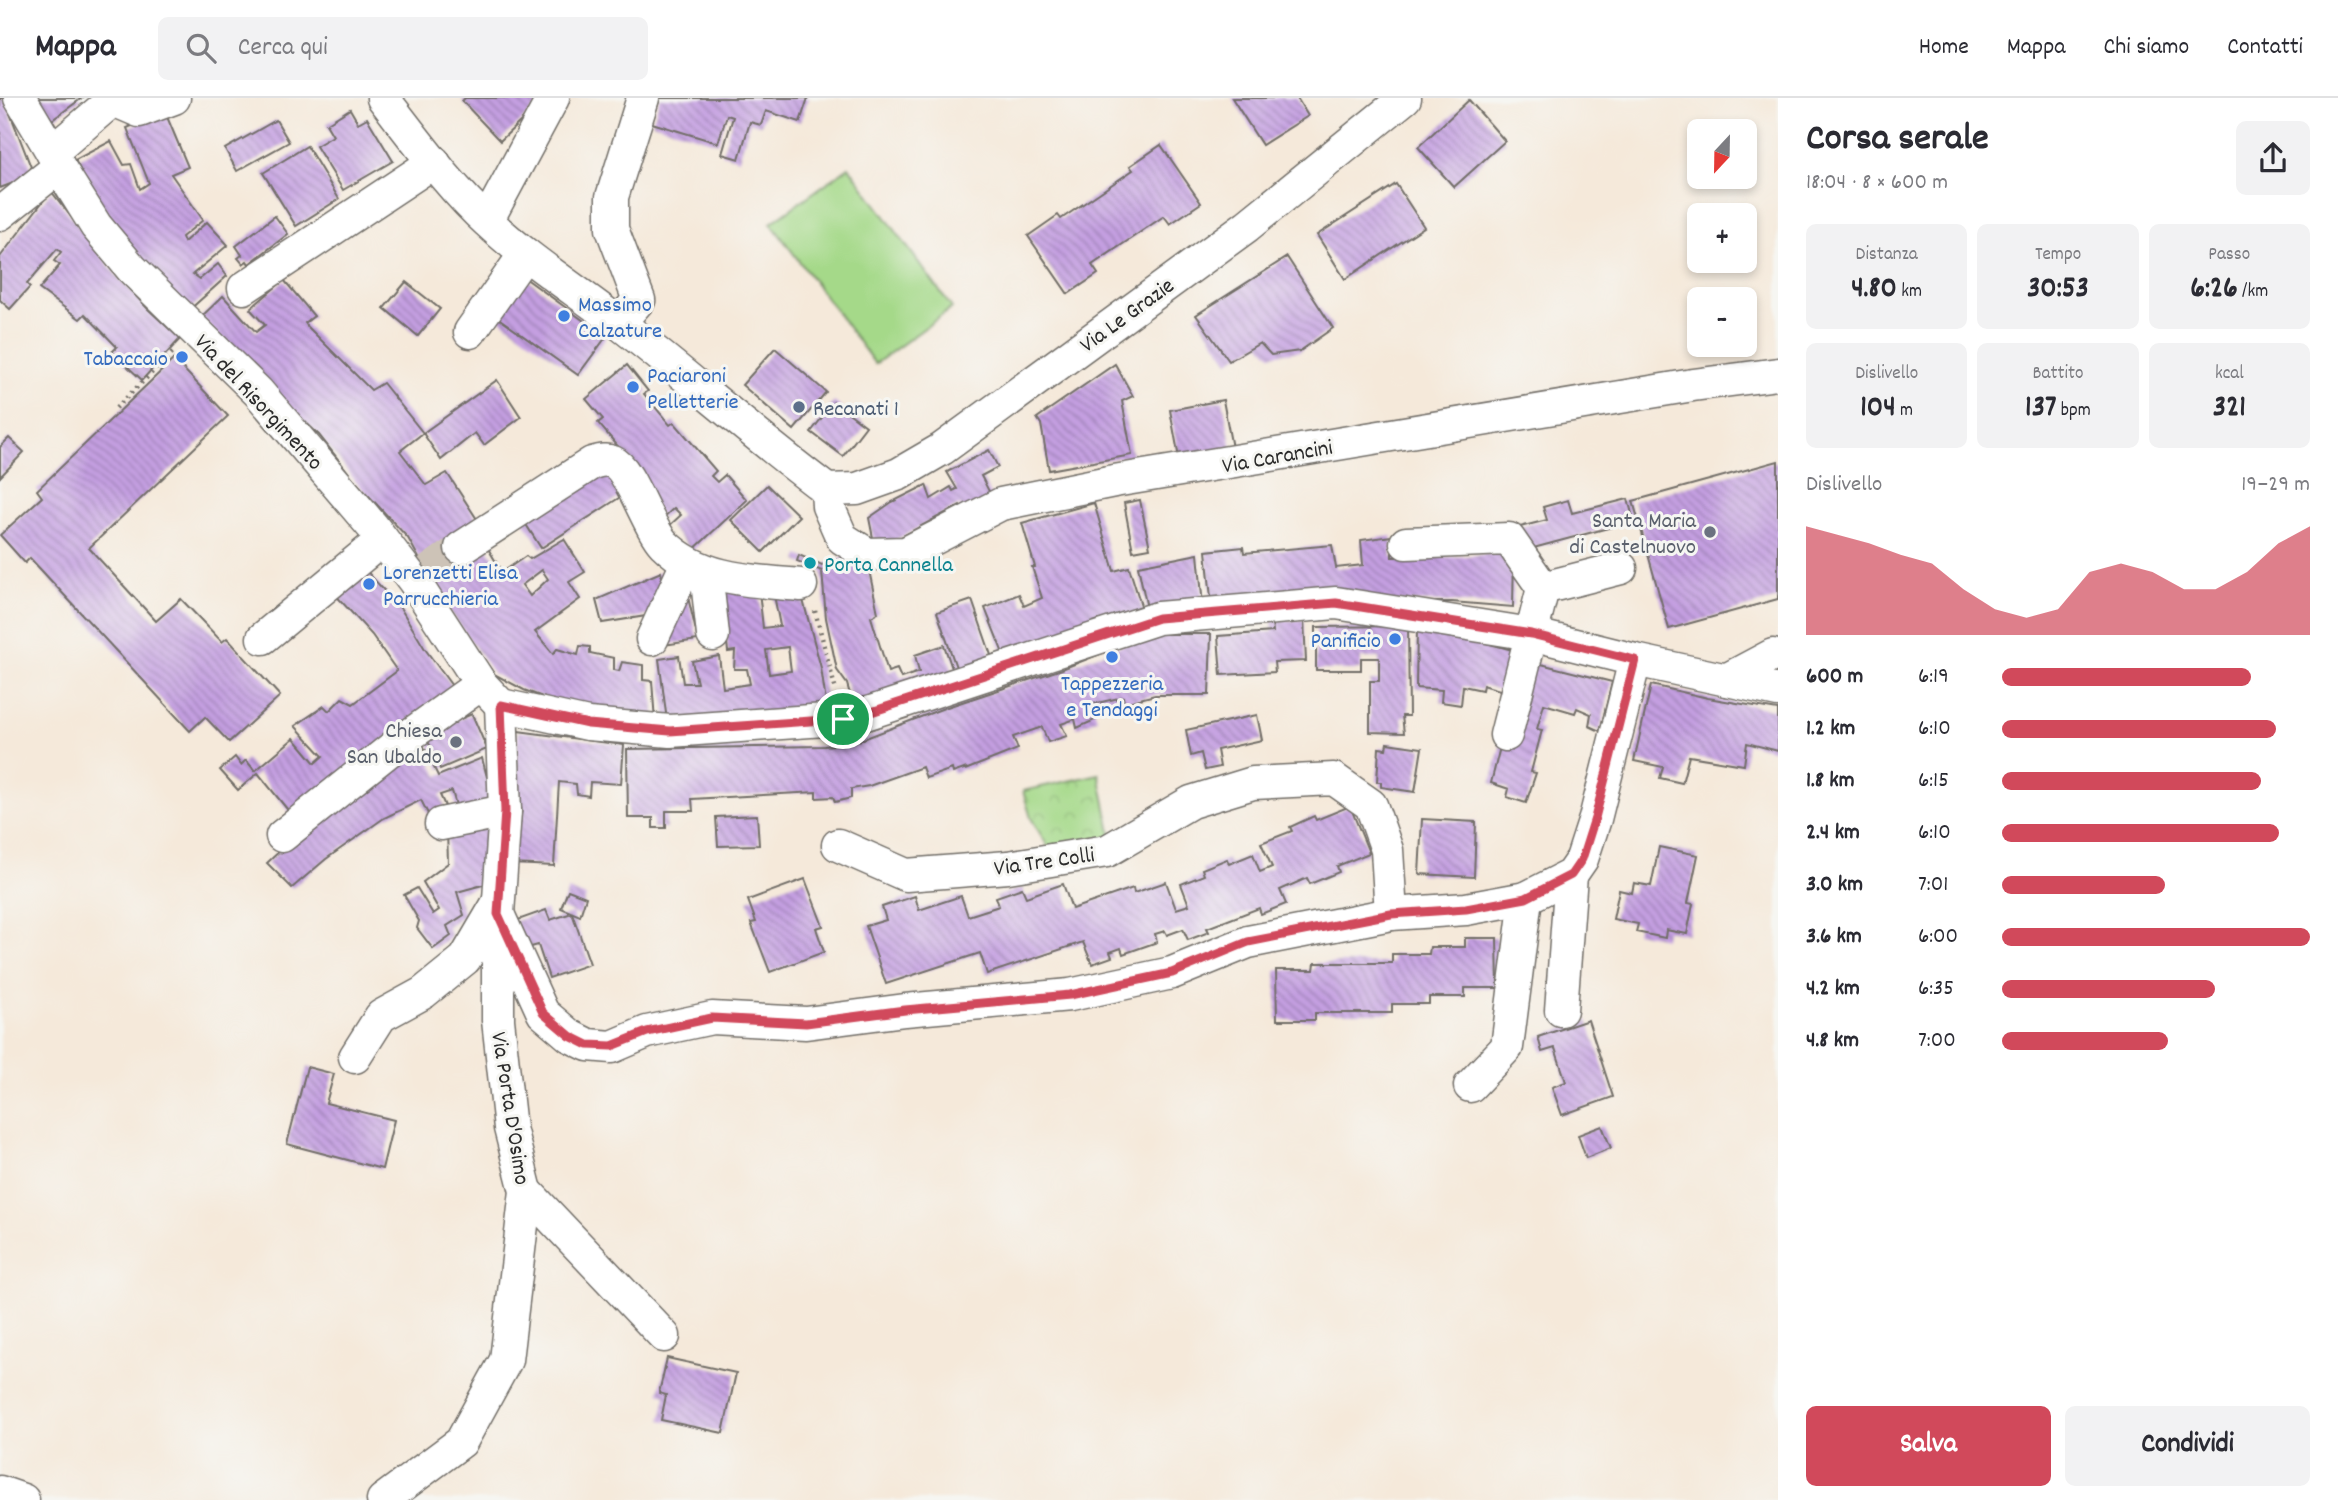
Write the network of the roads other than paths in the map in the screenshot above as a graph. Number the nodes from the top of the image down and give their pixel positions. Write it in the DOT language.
graph roads {
  1 [pos="20,98"];
  2 [pos="174,98"];
  3 [pos="383,98"];
  4 [pos="553,98"];
  5 [pos="643,98"];
  6 [pos="114,99"];
  7 [pos="1395,101"];
  8 [pos="56,159"];
  9 [pos="434,162"];
  10 [pos="0,215"];
  11 [pos="487,221"];
  12 [pos="525,254"];
  13 [pos="244,288"];
  14 [pos="619,323"];
  15 [pos="470,332"];
  16 [pos="1778,374"];
  17 [pos="827,490"];
  18 [pos="382,540"];
  19 [pos="1406,543"];
  20 [pos="461,548"];
  21 [pos="696,567"];
  22 [pos="1621,568"];
  23 [pos="801,585"];
  24 [pos="1543,588"];
  25 [pos="1531,634"];
  26 [pos="713,635"];
  27 [pos="264,638"];
  28 [pos="652,639"];
  29 [pos="1773,655"];
  30 [pos="1635,660"];
  31 [pos="1726,680"];
  32 [pos="1778,691"];
  33 [pos="491,695"];
  34 [pos="1506,735"];
  35 [pos="505,811"];
  36 [pos="441,824"];
  37 [pos="282,836"];
  38 [pos="838,845"];
  39 [pos="1571,875"];
  40 [pos="1526,898"];
  41 [pos="498,908"];
  42 [pos="1391,914"];
  43 [pos="1561,1010"];
  44 [pos="355,1057"];
  45 [pos="1470,1087"];
  46 [pos="526,1191"];
  47 [pos="664,1335"];
  48 [pos="0,1492"];
  49 [pos="23,1500"];
  50 [pos="383,1500"];
  1 -- 8 [label="street, Via del Risorgimento"];
  2 -- 6 [label="street"];
  3 -- 9 [label="street"];
  4 -- 11 [label="street"];
  5 -- 14 [label="street"];
  6 -- 8 [label="street"];
  7 -- 17 [label="street, Via Le Grazie"];
  8 -- 10 [label="street"];
  8 -- 18 [label="street, Via del Risorgimento"];
  9 -- 11 [label="street"];
  9 -- 13 [label="street"];
  11 -- 12 [label="street"];
  12 -- 14 [label="street"];
  12 -- 15 [label="street"];
  14 -- 17 [label="street"];
  16 -- 17 [label="street, Via Carancini"];
  18 -- 27 [label="street"];
  18 -- 33 [label="street, Via del Risorgimento"];
  19 -- 24 [label="street"];
  20 -- 21 [label="street"];
  21 -- 23 [label="street"];
  21 -- 26 [label="street"];
  21 -- 28 [label="street"];
  22 -- 24 [label="street"];
  24 -- 25 [label="street"];
  25 -- 30 [label="street"];
  25 -- 33 [label="street"];
  25 -- 34 [label="street"];
  29 -- 31 [label="street"];
  30 -- 31 [label="street"];
  30 -- 39 [label="street"];
  31 -- 32 [label="street"];
  33 -- 35 [label="street, Via Porta D'Osimo"];
  33 -- 37 [label="street"];
  35 -- 36 [label="street"];
  35 -- 41 [label="street, Via Porta D'Osimo"];
  38 -- 42 [label="street, Via Tre Colli"];
  39 -- 40 [label="street"];
  39 -- 43 [label="street"];
  40 -- 42 [label="street"];
  40 -- 45 [label="street"];
  41 -- 42 [label="street"];
  41 -- 44 [label="street"];
  41 -- 46 [label="street, Via Porta D'Osimo"];
  46 -- 47 [label="street"];
  46 -- 50 [label="street, Via Porta D'Osimo"];
  48 -- 49 [label="street"];
}
